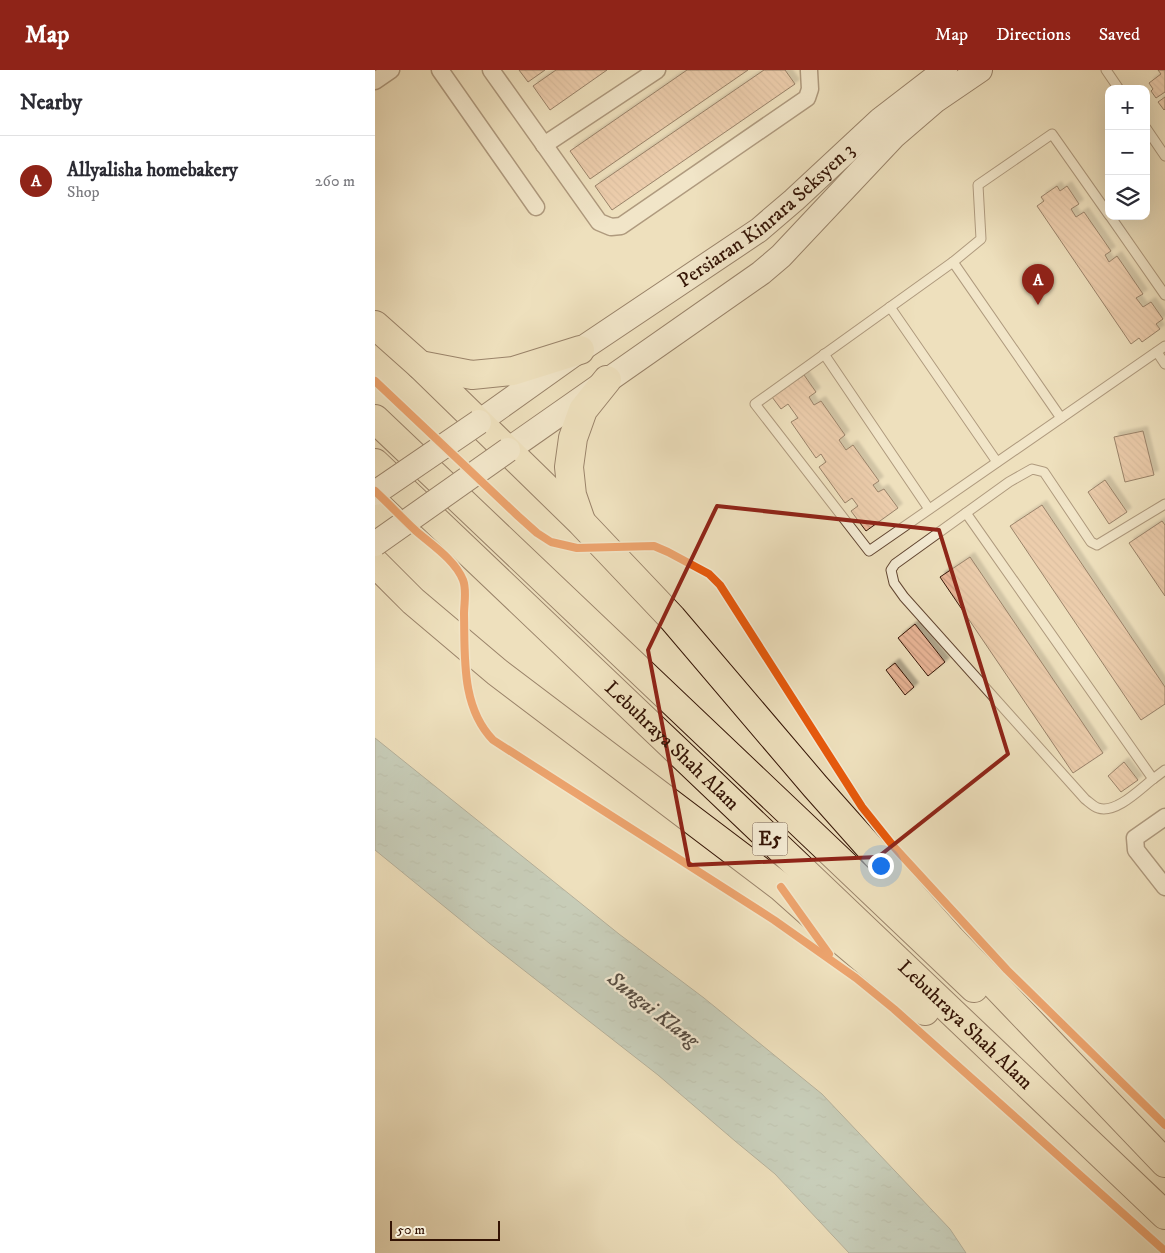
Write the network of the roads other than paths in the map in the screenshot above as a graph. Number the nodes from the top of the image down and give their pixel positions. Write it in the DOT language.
graph roads {
  1 [pos="391,70"];
  2 [pos="440,70"];
  3 [pos="491,70"];
  4 [pos="657,70"];
  5 [pos="809,70"];
  6 [pos="945,70"];
  7 [pos="980,70"];
  8 [pos="1106,70"];
  9 [pos="375,81"];
  10 [pos="1116,85"];
  11 [pos="1147,130"];
  12 [pos="544,145"];
  13 [pos="1165,156"];
  14 [pos="536,206"];
  15 [pos="1105,209"];
  16 [pos="1112,220"];
  17 [pos="953,262"];
  18 [pos="1165,295"];
  19 [pos="891,307"];
  20 [pos="375,325"];
  21 [pos="1165,346"];
  22 [pos="580,350"];
  23 [pos="1157,352"];
  24 [pos="824,354"];
  25 [pos="1165,364"];
  26 [pos="420,365"];
  27 [pos="607,380"];
  28 [pos="1061,418"];
  29 [pos="375,419"];
  30 [pos="479,422"];
  31 [pos="508,450"];
  32 [pos="997,462"];
  33 [pos="375,463"];
  34 [pos="375,493"];
  35 [pos="1165,504"];
  36 [pos="929,509"];
  37 [pos="966,513"];
  38 [pos="581,522"];
  39 [pos="375,544"];
  40 [pos="375,563"];
  41 [pos="375,586"];
  42 [pos="413,601"];
  43 [pos="1165,770"];
  44 [pos="1153,779"];
  45 [pos="1165,817"];
  46 [pos="1165,887"];
  47 [pos="1091,1146"];
  48 [pos="1165,1163"];
  49 [pos="1165,1169"];
  50 [pos="1165,1215"];
  1 -- 9 [label="street"];
  2 -- 14 [label="street"];
  3 -- 12 [label="street"];
  4 -- 12 [label="street"];
  5 -- 12 [label="street"];
  6 -- 22 [label="main road, Persiaran Kinrara Seksyen 3"];
  7 -- 27 [label="main road, Persiaran Kinrara Seksyen 3"];
  8 -- 10 [label="lane"];
  11 -- 13 [label="lane"];
  15 -- 17 [label="lane"];
  16 -- 18 [label="lane"];
  17 -- 19 [label="lane"];
  17 -- 28 [label="lane"];
  19 -- 24 [label="lane"];
  19 -- 32 [label="lane"];
  20 -- 26 [label="highway"];
  21 -- 23 [label="lane"];
  22 -- 26 [label="highway"];
  22 -- 30 [label="main road, Persiaran Kinrara Seksyen 3"];
  23 -- 25 [label="lane"];
  23 -- 28 [label="lane"];
  24 -- 36 [label="lane"];
  24 -- 36 [label="lane"];
  26 -- 30 [label="highway"];
  27 -- 31 [label="main road, Persiaran Kinrara Seksyen 3"];
  27 -- 38 [label="highway"];
  28 -- 32 [label="lane"];
  29 -- 49 [label="highway, Lebuhraya Shah Alam / E5"];
  30 -- 31 [label="highway"];
  30 -- 34 [label="main road, Persiaran Kinrara Seksyen 3, bridge"];
  31 -- 38 [label="highway"];
  31 -- 39 [label="main road, Persiaran Kinrara Seksyen 3, bridge"];
  32 -- 36 [label="lane"];
  33 -- 47 [label="highway, Lebuhraya Shah Alam / E5"];
  35 -- 37 [label="lane"];
  37 -- 44 [label="lane"];
  37 -- 44 [label="lane"];
  38 -- 48 [label="highway"];
  40 -- 42 [label="highway"];
  41 -- 42 [label="highway"];
  42 -- 47 [label="highway"];
  43 -- 44 [label="lane"];
  45 -- 46 [label="street"];
  47 -- 50 [label="highway, Lebuhraya Shah Alam / E5"];
}
